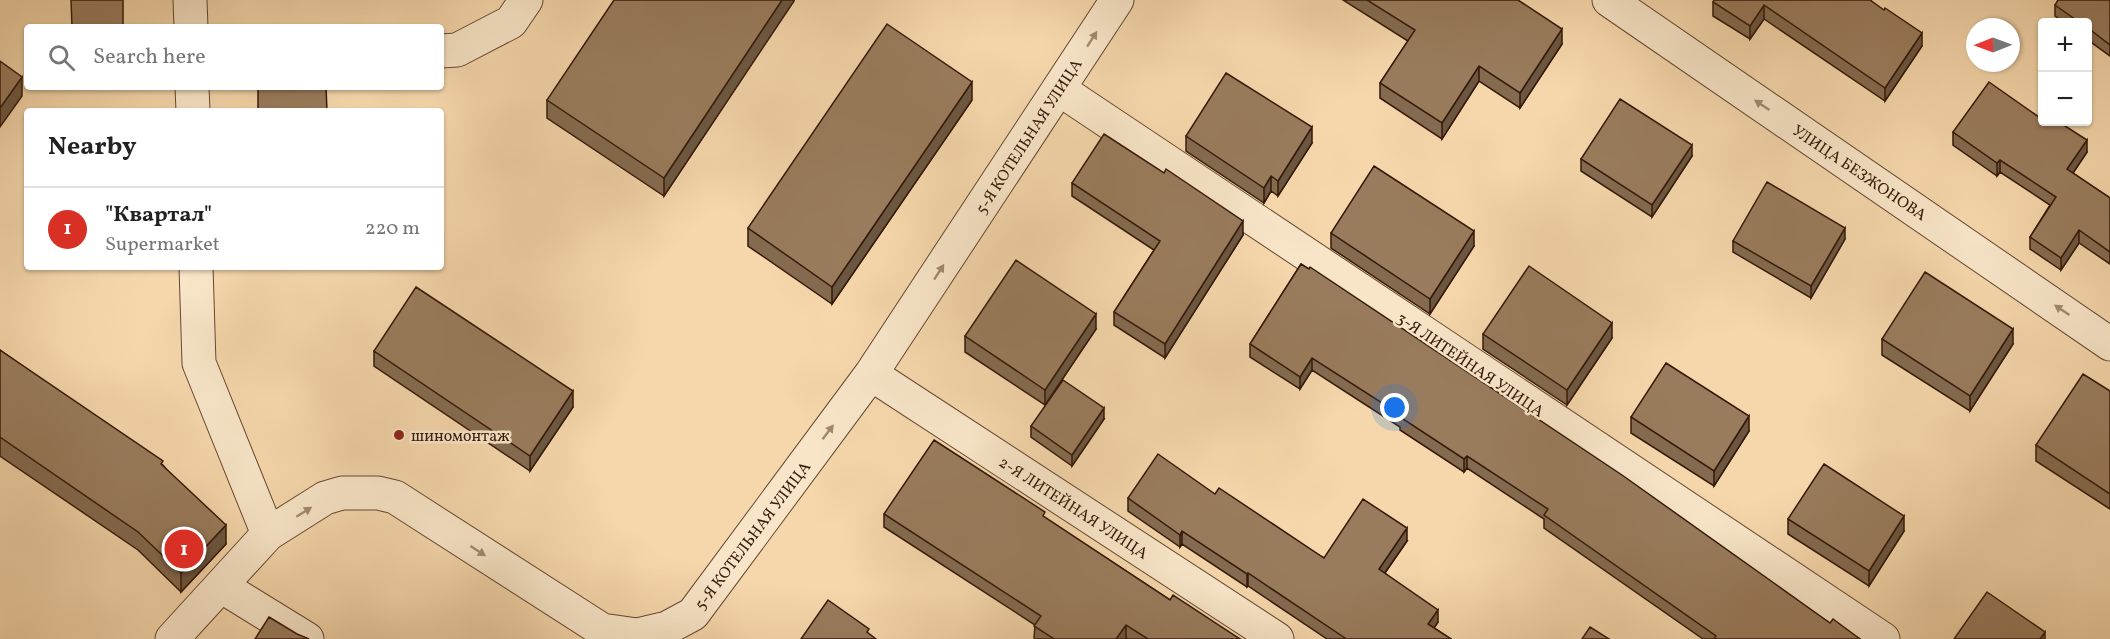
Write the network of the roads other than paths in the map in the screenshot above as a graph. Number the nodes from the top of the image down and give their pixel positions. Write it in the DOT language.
graph roads {
  1 [pos="190,0"];
  2 [pos="526,0"];
  3 [pos="1117,0"];
  4 [pos="1609,0"];
  5 [pos="191,24"];
  6 [pos="444,51"];
  7 [pos="1059,88"];
  8 [pos="192,90"];
  9 [pos="193,108"];
  10 [pos="196,270"];
  11 [pos="2110,344"];
  12 [pos="871,374"];
  13 [pos="268,534"];
  14 [pos="221,586"];
  15 [pos="640,637"];
  16 [pos="172,639"];
  17 [pos="307,639"];
  18 [pos="1277,639"];
  19 [pos="1883,639"];
  1 -- 5 [label="street"];
  2 -- 6 [label="street"];
  7 -- 3 [label="street, 5-Я КОТЕЛЬНАЯ УЛИЦА, one-way"];
  11 -- 4 [label="street, УЛИЦА БЕЗЖОНОВА, one-way"];
  12 -- 7 [label="street, 5-Я КОТЕЛЬНАЯ УЛИЦА, one-way"];
  7 -- 19 [label="street, 3-Я ЛИТЕЙНАЯ УЛИЦА"];
  8 -- 9 [label="street"];
  10 -- 13 [label="street"];
  15 -- 12 [label="street, 5-Я КОТЕЛЬНАЯ УЛИЦА, one-way"];
  12 -- 18 [label="street, 2-Я ЛИТЕЙНАЯ УЛИЦА"];
  13 -- 14 [label="street, 5-Я КОТЕЛЬНАЯ УЛИЦА"];
  13 -- 15 [label="street, 5-Я КОТЕЛЬНАЯ УЛИЦА, one-way"];
  14 -- 16 [label="street, 5-Я КОТЕЛЬНАЯ УЛИЦА"];
  14 -- 17 [label="street"];
}
